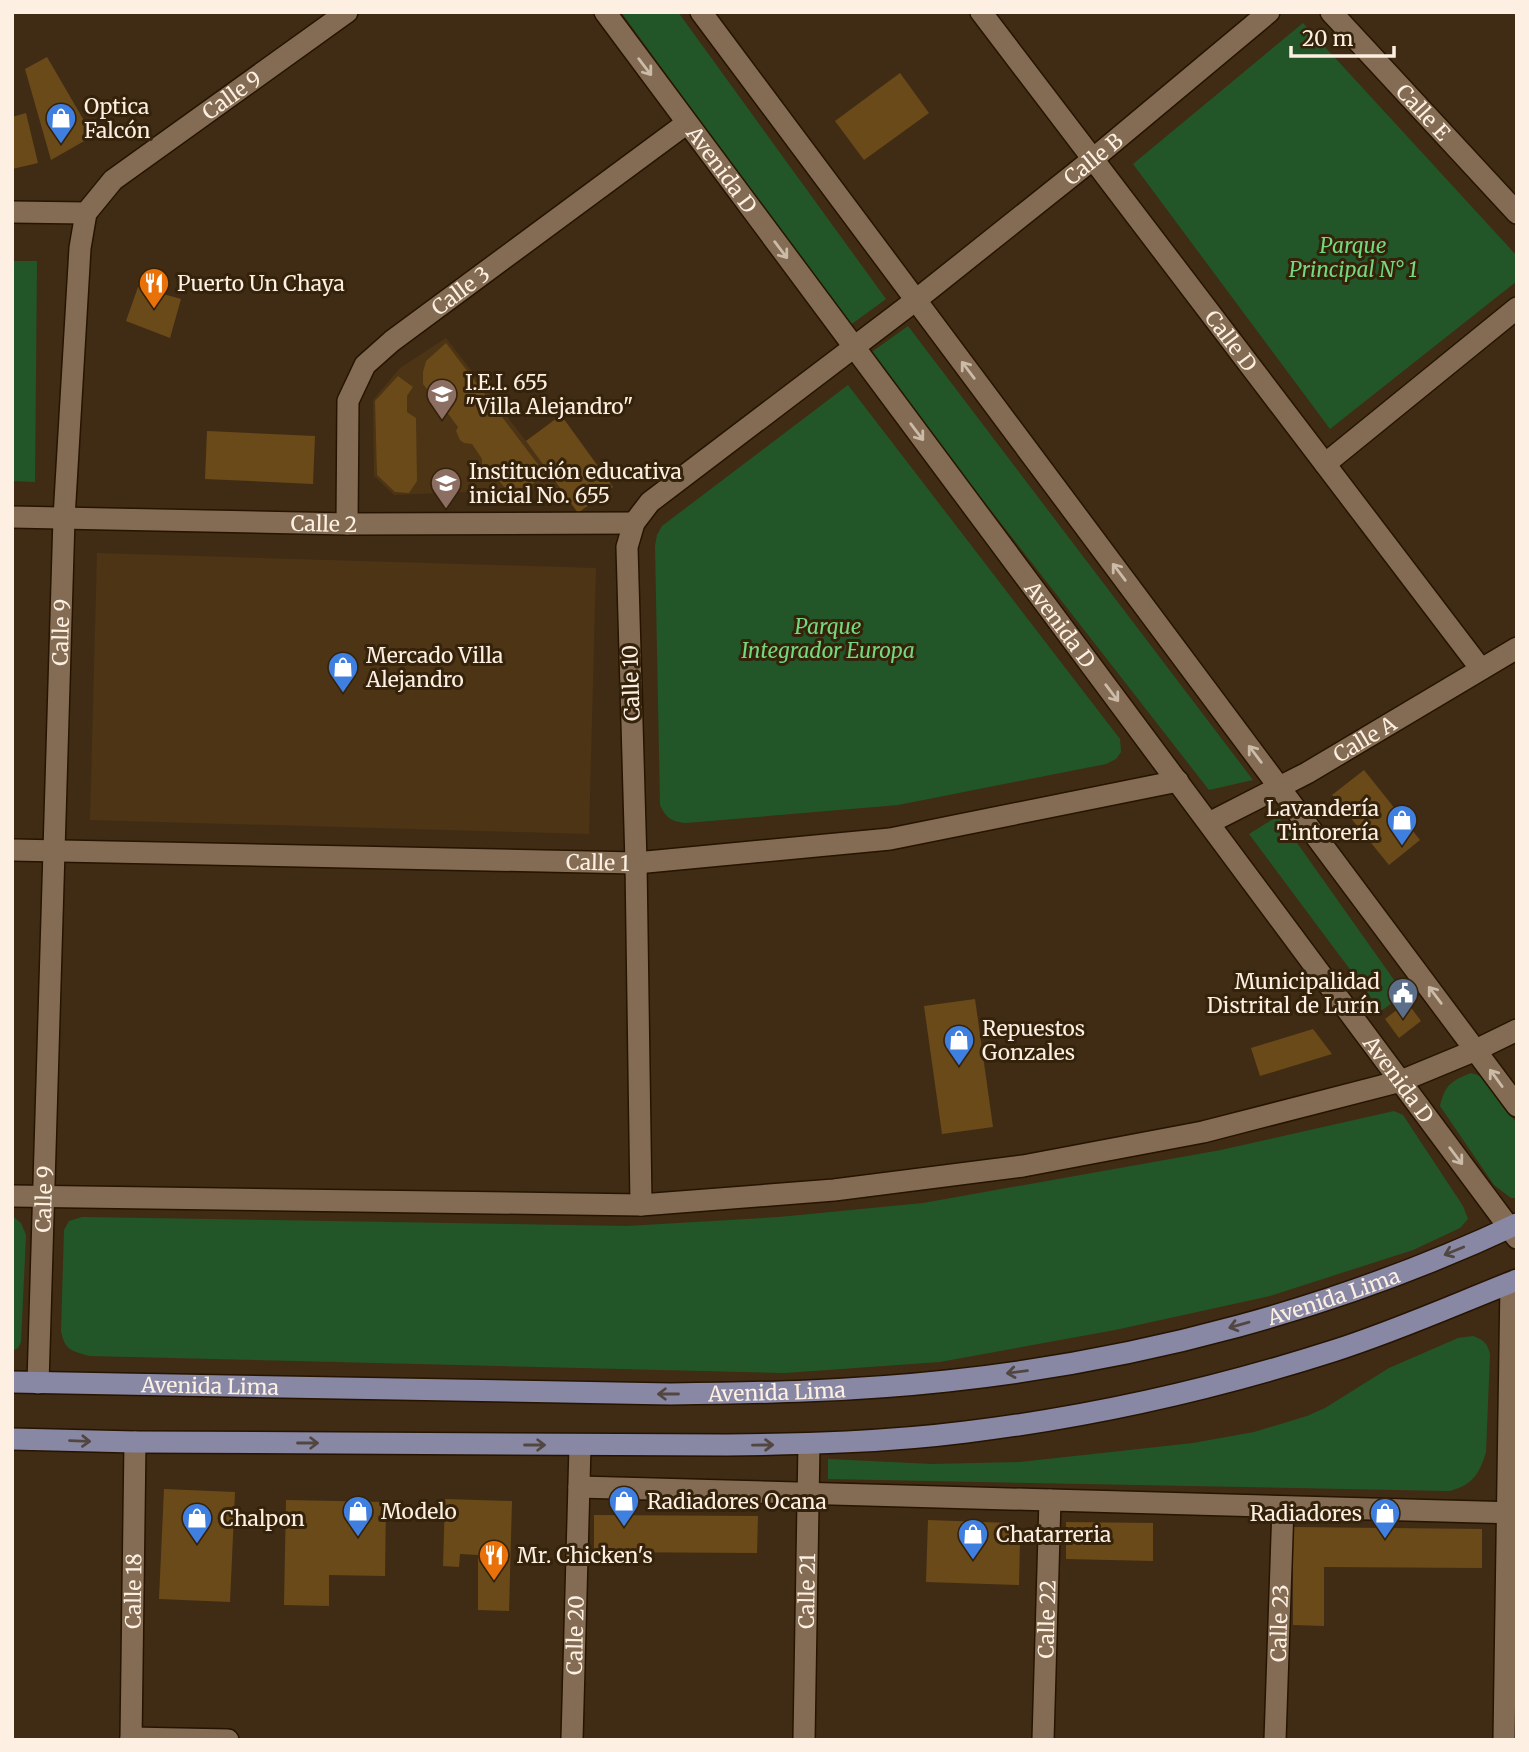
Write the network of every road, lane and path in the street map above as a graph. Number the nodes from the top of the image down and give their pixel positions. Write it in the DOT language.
graph roads {
  1 [pos="347,12"];
  2 [pos="604,12"];
  3 [pos="701,12"];
  4 [pos="981,12"];
  5 [pos="1269,12"];
  6 [pos="1331,12"];
  7 [pos="687,123"];
  8 [pos="1093,159"];
  9 [pos="12,212"];
  10 [pos="86,213"];
  11 [pos="1517,214"];
  12 [pos="916,300"];
  13 [pos="1517,308"];
  14 [pos="853,347"];
  15 [pos="1325,464"];
  16 [pos="12,517"];
  17 [pos="64,518"];
  18 [pos="634,523"];
  19 [pos="346,524"];
  20 [pos="1517,648"];
  21 [pos="1481,669"];
  22 [pos="1178,781"];
  23 [pos="1280,787"];
  24 [pos="1209,824"];
  25 [pos="12,849"];
  26 [pos="54,850"];
  27 [pos="636,863"];
  28 [pos="1517,1030"];
  29 [pos="1476,1050"];
  30 [pos="1401,1081"];
  31 [pos="1517,1106"];
  32 [pos="12,1196"];
  33 [pos="43,1197"];
  34 [pos="641,1205"];
  35 [pos="1514,1230"];
  36 [pos="1514,1281"];
  37 [pos="12,1382"];
  38 [pos="38,1383"];
  39 [pos="12,1439"];
  40 [pos="135,1442"];
  41 [pos="809,1444"];
  42 [pos="580,1446"];
  43 [pos="579,1487"];
  44 [pos="808,1493"];
  45 [pos="1050,1500"];
  46 [pos="1283,1507"];
  47 [pos="1512,1513"];
  48 [pos="131,1739"];
  49 [pos="228,1740"];
  50 [pos="572,1740"];
  51 [pos="804,1740"];
  52 [pos="1043,1740"];
  53 [pos="1275,1740"];
  54 [pos="1504,1740"];
  1 -- 10 [label="street, Calle 9"];
  2 -- 7 [label="street, Avenida D, one-way"];
  3 -- 12 [label="street"];
  4 -- 8 [label="street, Calle D"];
  5 -- 8 [label="street, Calle B"];
  6 -- 11 [label="street, Calle E"];
  7 -- 14 [label="street, Avenida D, one-way"];
  7 -- 19 [label="street, Calle 3"];
  8 -- 12 [label="street, Calle B"];
  8 -- 15 [label="street, Calle D"];
  9 -- 10 [label="street"];
  10 -- 17 [label="street, Calle 9"];
  12 -- 14 [label="street, Calle 10"];
  23 -- 12 [label="street, one-way"];
  13 -- 15 [label="street"];
  14 -- 18 [label="street, Calle 10"];
  14 -- 22 [label="street, Avenida D, one-way"];
  15 -- 21 [label="street, Calle D"];
  16 -- 17 [label="street, Calle 2"];
  17 -- 19 [label="street, Calle 2"];
  17 -- 26 [label="street, Calle 9"];
  18 -- 19 [label="street, Calle 2"];
  18 -- 27 [label="street, Calle 10"];
  20 -- 21 [label="street, Calle A"];
  21 -- 23 [label="street, Calle A"];
  22 -- 24 [label="street, Avenida D"];
  22 -- 27 [label="street, Calle 1"];
  23 -- 24 [label="street, Calle A"];
  29 -- 23 [label="street, one-way"];
  24 -- 30 [label="street, Avenida D"];
  25 -- 26 [label="street, Calle 1"];
  26 -- 27 [label="street, Calle 1"];
  26 -- 33 [label="street, Calle 9"];
  27 -- 34 [label="street, Calle 10"];
  28 -- 29 [label="street"];
  29 -- 30 [label="street"];
  31 -- 29 [label="street, one-way"];
  30 -- 34 [label="street"];
  30 -- 35 [label="street, Avenida D, one-way"];
  32 -- 33 [label="street"];
  33 -- 34 [label="street"];
  33 -- 38 [label="street, Calle 9"];
  35 -- 38 [label="main road, Avenida Lima, one-way"];
  36 -- 41 [label="main road"];
  36 -- 47 [label="street"];
  37 -- 38 [label="main road, Avenida Lima"];
  39 -- 40 [label="main road, one-way"];
  40 -- 42 [label="main road, one-way"];
  40 -- 48 [label="street, Calle 18"];
  42 -- 41 [label="main road, one-way"];
  41 -- 44 [label="street, Calle 21"];
  42 -- 43 [label="street, Calle 20"];
  43 -- 44 [label="street"];
  43 -- 50 [label="street, Calle 20"];
  44 -- 45 [label="street"];
  44 -- 51 [label="street, Calle 21"];
  45 -- 46 [label="street"];
  45 -- 52 [label="street, Calle 22"];
  46 -- 47 [label="street"];
  46 -- 53 [label="street, Calle 23"];
  47 -- 54 [label="street"];
  48 -- 49 [label="street"];
}
